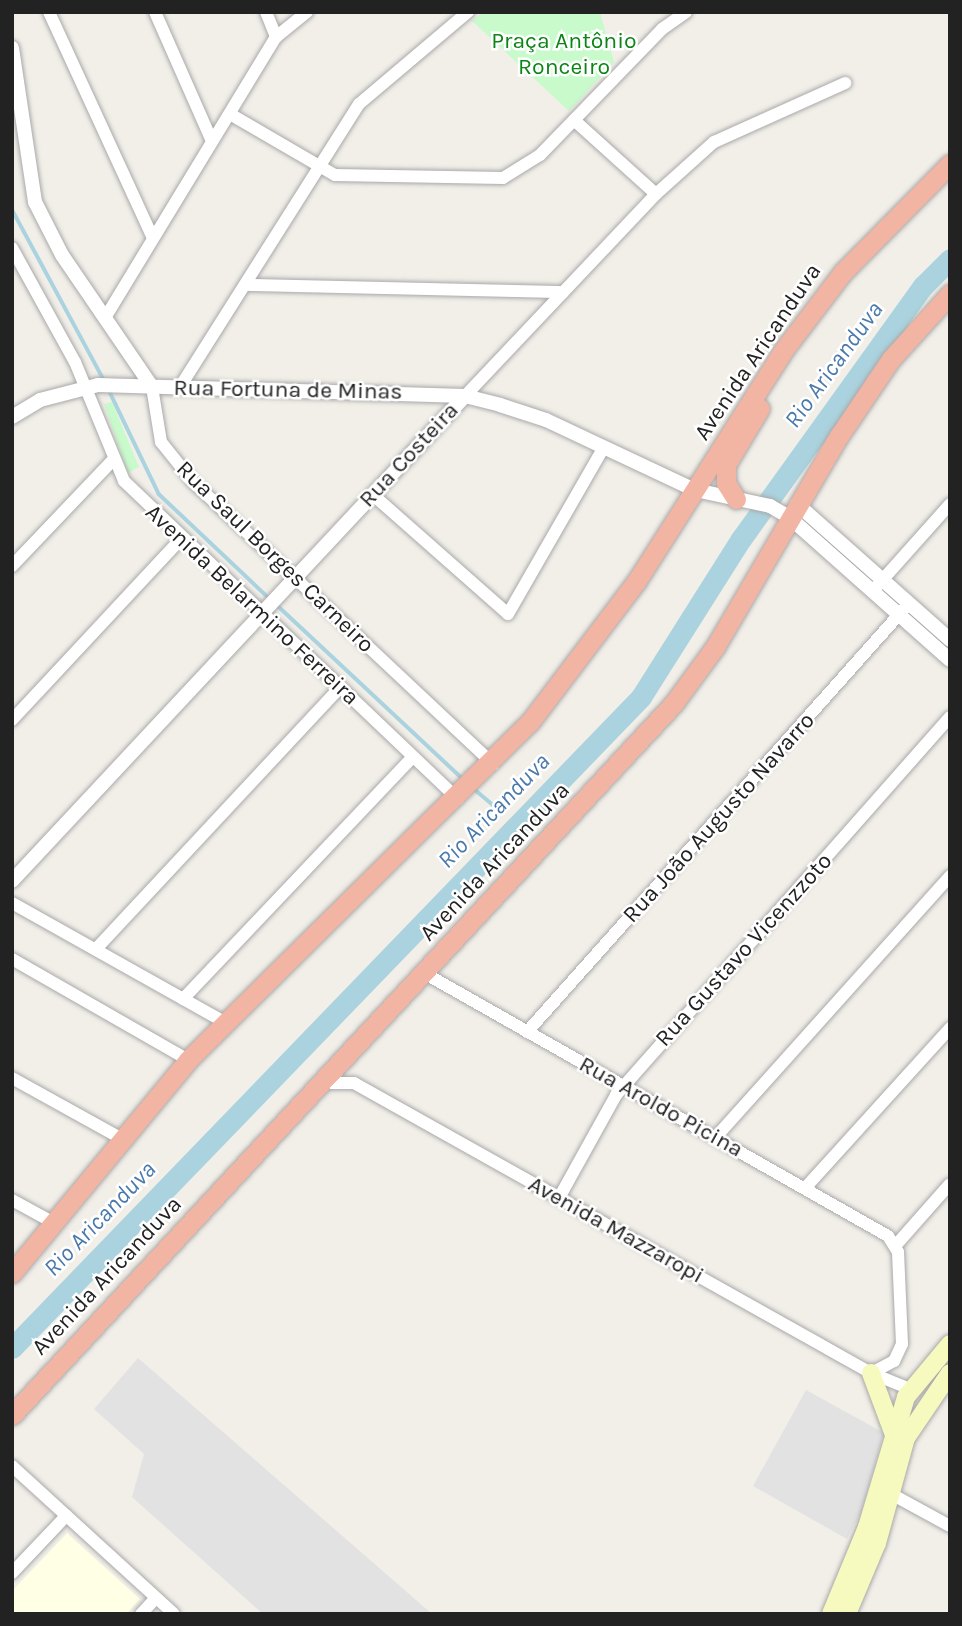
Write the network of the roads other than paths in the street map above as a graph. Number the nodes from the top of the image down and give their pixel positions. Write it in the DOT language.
graph roads {
  1 [pos="49,12"];
  2 [pos="155,12"];
  3 [pos="266,12"];
  4 [pos="307,12"];
  5 [pos="467,12"];
  6 [pos="686,12"];
  7 [pos="276,37"];
  8 [pos="12,48"];
  9 [pos="845,83"];
  10 [pos="230,114"];
  11 [pos="574,120"];
  12 [pos="212,141"];
  13 [pos="950,164"];
  14 [pos="318,169"];
  15 [pos="656,194"];
  16 [pos="152,236"];
  17 [pos="12,248"];
  18 [pos="248,285"];
  19 [pos="563,292"];
  20 [pos="950,294"];
  21 [pos="105,318"];
  22 [pos="774,365"];
  23 [pos="91,385"];
  24 [pos="152,387"];
  25 [pos="180,387"];
  26 [pos="465,396"];
  27 [pos="12,417"];
  28 [pos="603,449"];
  29 [pos="112,461"];
  30 [pos="695,490"];
  31 [pos="372,494"];
  32 [pos="736,499"];
  33 [pos="950,504"];
  34 [pos="793,511"];
  35 [pos="181,539"];
  36 [pos="12,566"];
  37 [pos="884,579"];
  38 [pos="289,584"];
  39 [pos="873,591"];
  40 [pos="904,608"];
  41 [pos="267,609"];
  42 [pos="950,640"];
  43 [pos="950,660"];
  44 [pos="340,687"];
  45 [pos="950,717"];
  46 [pos="12,720"];
  47 [pos="412,758"];
  48 [pos="491,766"];
  49 [pos="460,797"];
  50 [pos="950,876"];
  51 [pos="12,881"];
  52 [pos="12,903"];
  53 [pos="96,949"];
  54 [pos="12,959"];
  55 [pos="424,973"];
  56 [pos="183,999"];
  57 [pos="224,1022"];
  58 [pos="950,1028"];
  59 [pos="527,1032"];
  60 [pos="188,1060"];
  61 [pos="12,1078"];
  62 [pos="321,1083"];
  63 [pos="623,1086"];
  64 [pos="715,1138"];
  65 [pos="124,1140"];
  66 [pos="950,1184"];
  67 [pos="806,1187"];
  68 [pos="559,1198"];
  69 [pos="12,1199"];
  70 [pos="56,1224"];
  71 [pos="896,1245"];
  72 [pos="12,1273"];
  73 [pos="950,1344"];
  74 [pos="871,1373"];
  75 [pos="950,1373"];
  76 [pos="910,1389"];
  77 [pos="936,1390"];
  78 [pos="12,1415"];
  79 [pos="893,1433"];
  80 [pos="12,1466"];
  81 [pos="885,1491"];
  82 [pos="66,1516"];
  83 [pos="950,1526"];
  84 [pos="12,1573"];
  85 [pos="156,1598"];
  86 [pos="141,1614"];
  87 [pos="174,1614"];
  88 [pos="831,1614"];
  89 [pos="847,1614"];
  1 -- 16 [label="street"];
  2 -- 12 [label="street"];
  3 -- 7 [label="street"];
  4 -- 7 [label="street"];
  5 -- 14 [label="street"];
  6 -- 11 [label="street"];
  7 -- 10 [label="street"];
  8 -- 21 [label="street, Rua Saul Borges Carneiro"];
  9 -- 15 [label="street, Rua Costeira"];
  10 -- 12 [label="street"];
  10 -- 14 [label="street"];
  11 -- 14 [label="street"];
  11 -- 15 [label="street"];
  12 -- 16 [label="street"];
  13 -- 22 [label="highway, Avenida Aricanduva"];
  14 -- 18 [label="street"];
  15 -- 19 [label="street, Rua Costeira"];
  16 -- 21 [label="street"];
  17 -- 23 [label="street, Avenida Belarmino Ferreira"];
  18 -- 19 [label="street"];
  18 -- 25 [label="street"];
  19 -- 26 [label="street, Rua Costeira"];
  20 -- 34 [label="highway, Avenida Aricanduva"];
  21 -- 24 [label="street, Rua Saul Borges Carneiro"];
  22 -- 30 [label="highway, Avenida Aricanduva"];
  22 -- 32 [label="highway"];
  23 -- 24 [label="street, Rua Fortuna de Minas"];
  23 -- 27 [label="street, Rua Fortuna de Minas"];
  23 -- 29 [label="street, Avenida Belarmino Ferreira"];
  24 -- 25 [label="street, Rua Fortuna de Minas"];
  24 -- 38 [label="street, Rua Saul Borges Carneiro"];
  25 -- 26 [label="street, Rua Fortuna de Minas"];
  26 -- 28 [label="street, Rua Fortuna de Minas"];
  26 -- 31 [label="street, Rua Costeira"];
  28 -- 30 [label="street, Rua Fortuna de Minas"];
  28 -- 31 [label="street"];
  29 -- 35 [label="street, Avenida Belarmino Ferreira"];
  29 -- 36 [label="street"];
  30 -- 32 [label="street, Rua Fortuna de Minas"];
  30 -- 48 [label="highway, Avenida Aricanduva"];
  31 -- 38 [label="street, Rua Costeira"];
  32 -- 34 [label="street, Rua Fortuna de Minas"];
  33 -- 37 [label="street"];
  34 -- 37 [label="street"];
  34 -- 39 [label="street"];
  34 -- 55 [label="highway, Avenida Aricanduva"];
  35 -- 41 [label="street, Avenida Belarmino Ferreira"];
  35 -- 46 [label="street"];
  37 -- 39 [label="street"];
  37 -- 40 [label="street"];
  38 -- 41 [label="street, Rua Costeira"];
  38 -- 48 [label="street, Rua Saul Borges Carneiro"];
  39 -- 40 [label="street"];
  40 -- 42 [label="street"];
  40 -- 43 [label="street"];
  40 -- 59 [label="street, Rua João Augusto Navarro"];
  41 -- 44 [label="street, Avenida Belarmino Ferreira"];
  41 -- 51 [label="street, Rua Costeira"];
  44 -- 47 [label="street, Avenida Belarmino Ferreira"];
  44 -- 53 [label="street"];
  45 -- 63 [label="street, Rua Gustavo Vicenzzoto"];
  47 -- 49 [label="street, Avenida Belarmino Ferreira"];
  47 -- 56 [label="street"];
  48 -- 49 [label="highway, Avenida Aricanduva"];
  49 -- 57 [label="highway, Avenida Aricanduva"];
  50 -- 64 [label="street"];
  52 -- 53 [label="street"];
  53 -- 56 [label="street"];
  54 -- 60 [label="street"];
  55 -- 59 [label="street, Rua Aroldo Picina"];
  55 -- 62 [label="highway, Avenida Aricanduva"];
  56 -- 57 [label="street"];
  57 -- 60 [label="highway, Avenida Aricanduva"];
  58 -- 67 [label="street"];
  59 -- 63 [label="street, Rua Aroldo Picina"];
  60 -- 65 [label="highway, Avenida Aricanduva"];
  61 -- 65 [label="street"];
  62 -- 68 [label="street, Avenida Mazzaropi"];
  62 -- 78 [label="highway, Avenida Aricanduva"];
  63 -- 64 [label="street, Rua Aroldo Picina"];
  63 -- 68 [label="street, Rua Gustavo Vicenzzoto"];
  64 -- 67 [label="street, Rua Aroldo Picina"];
  65 -- 70 [label="highway, Avenida Aricanduva"];
  66 -- 71 [label="street"];
  67 -- 71 [label="street, Rua Aroldo Picina"];
  68 -- 74 [label="street, Avenida Mazzaropi"];
  69 -- 70 [label="street"];
  70 -- 72 [label="highway, Avenida Aricanduva"];
  71 -- 74 [label="street"];
  73 -- 76 [label="main road"];
  74 -- 76 [label="street, Avenida Mazzaropi"];
  74 -- 79 [label="main road"];
  75 -- 77 [label="main road"];
  76 -- 77 [label="main road"];
  76 -- 79 [label="main road"];
  77 -- 81 [label="main road"];
  79 -- 81 [label="main road"];
  80 -- 82 [label="street"];
  81 -- 83 [label="street"];
  81 -- 88 [label="main road"];
  81 -- 89 [label="main road"];
  82 -- 84 [label="street"];
  82 -- 85 [label="street"];
  85 -- 86 [label="street"];
  85 -- 87 [label="street"];
}
